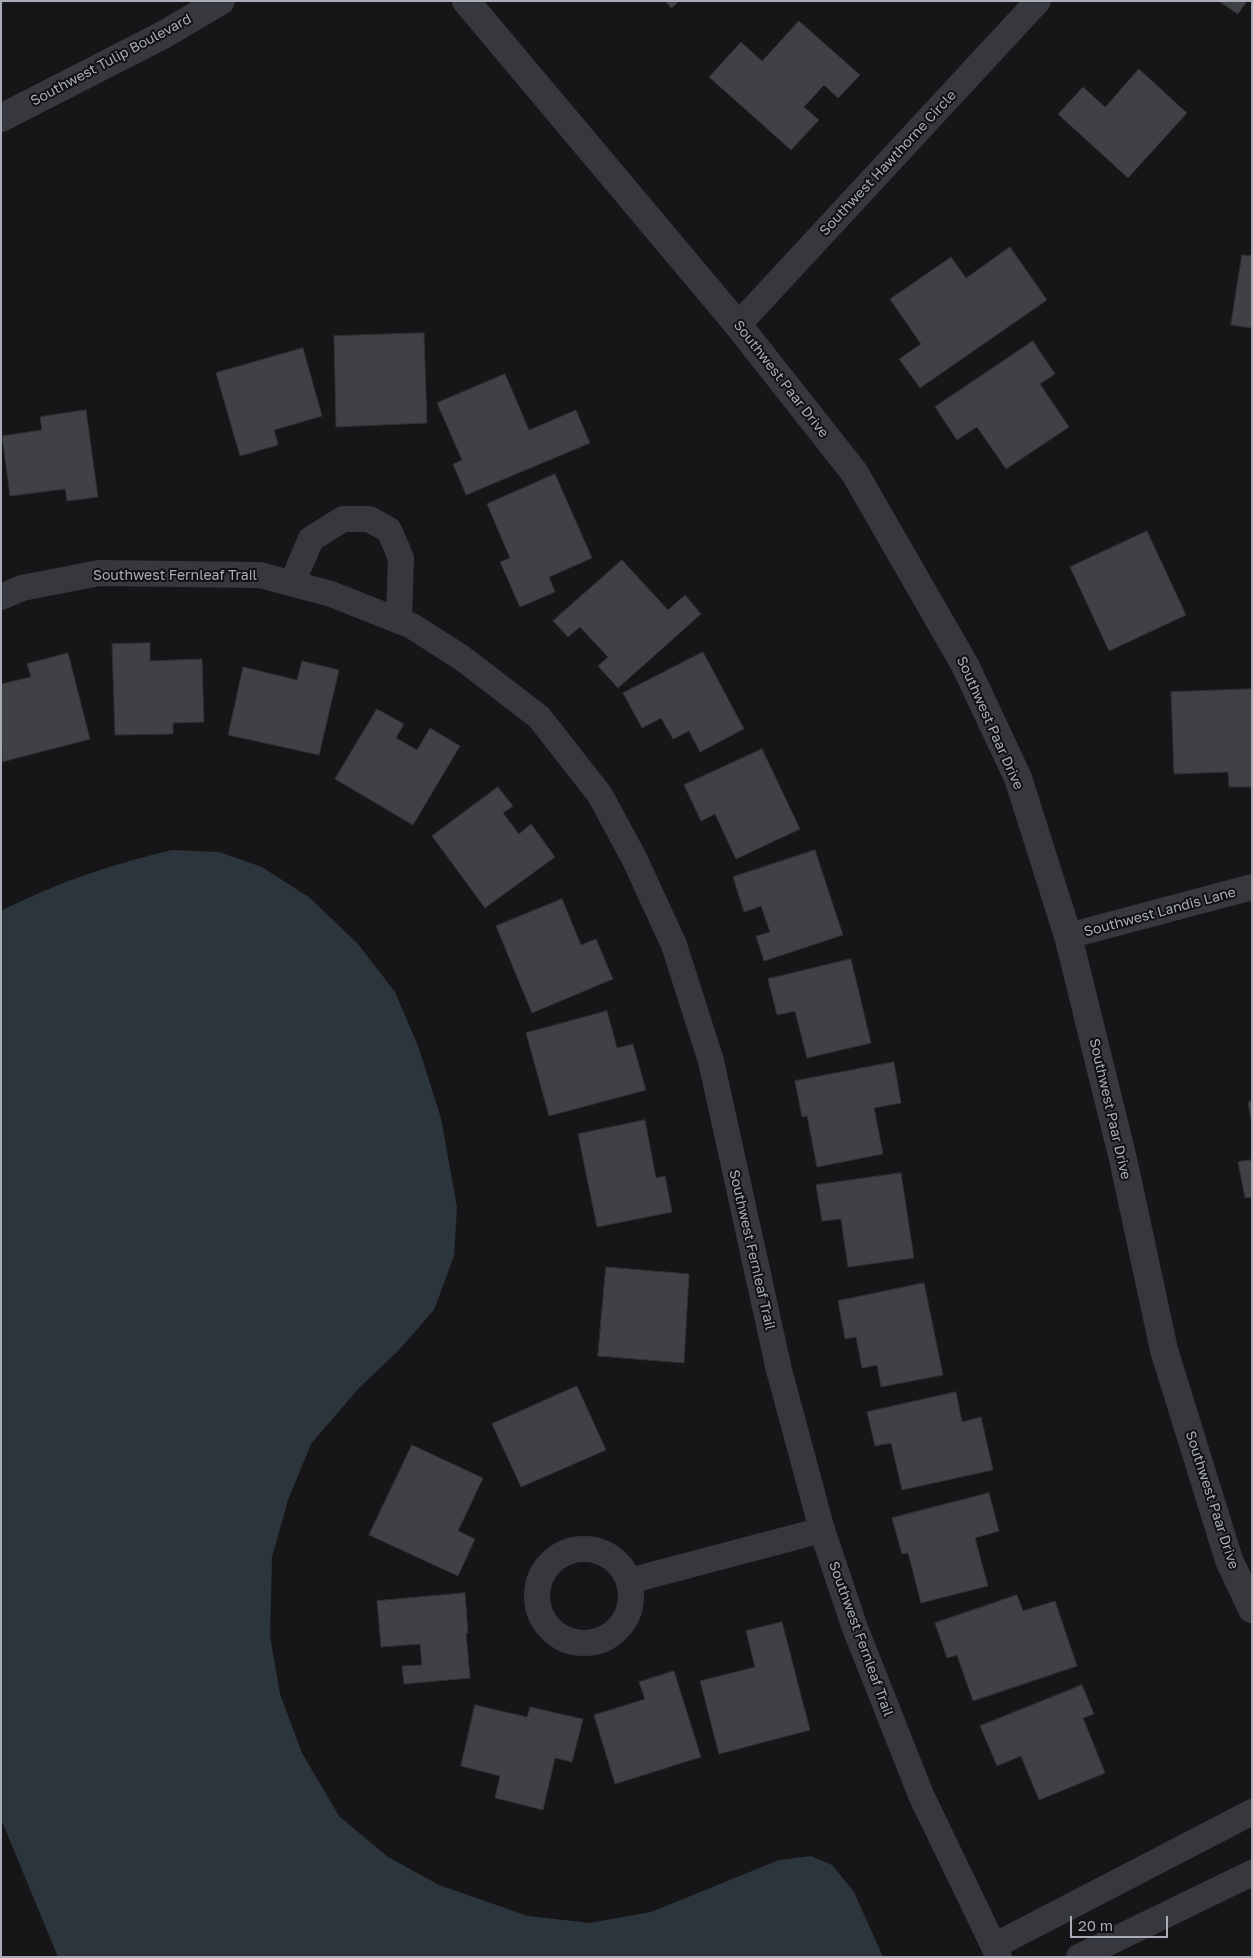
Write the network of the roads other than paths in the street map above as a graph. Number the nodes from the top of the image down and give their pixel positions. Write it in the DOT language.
graph roads {
  1 [pos="221,1"];
  2 [pos="466,1"];
  3 [pos="1038,1"];
  4 [pos="1,118"];
  5 [pos="738,325"];
  6 [pos="292,584"];
  7 [pos="1,597"];
  8 [pos="399,621"];
  9 [pos="1252,887"];
  10 [pos="1068,936"];
  11 [pos="822,1530"];
  12 [pos="629,1581"];
  13 [pos="1252,1609"];
  14 [pos="1252,1812"];
  15 [pos="1252,1873"];
  16 [pos="996,1951"];
  17 [pos="1079,1957"];
  1 -- 4 [label="street, Southwest Tulip Boulevard"];
  2 -- 5 [label="street, Southwest Paar Drive"];
  3 -- 5 [label="street, Southwest Hawthorne Circle"];
  5 -- 10 [label="street, Southwest Paar Drive"];
  6 -- 7 [label="street, Southwest Fernleaf Trail"];
  6 -- 8 [label="street, Southwest Fernleaf Trail"];
  6 -- 8 [label="street"];
  8 -- 11 [label="street, Southwest Fernleaf Trail"];
  9 -- 10 [label="street, Southwest Landis Lane"];
  10 -- 13 [label="street, Southwest Paar Drive"];
  11 -- 12 [label="street"];
  11 -- 16 [label="street, Southwest Fernleaf Trail"];
  14 -- 16 [label="street"];
  15 -- 17 [label="street"];
}
